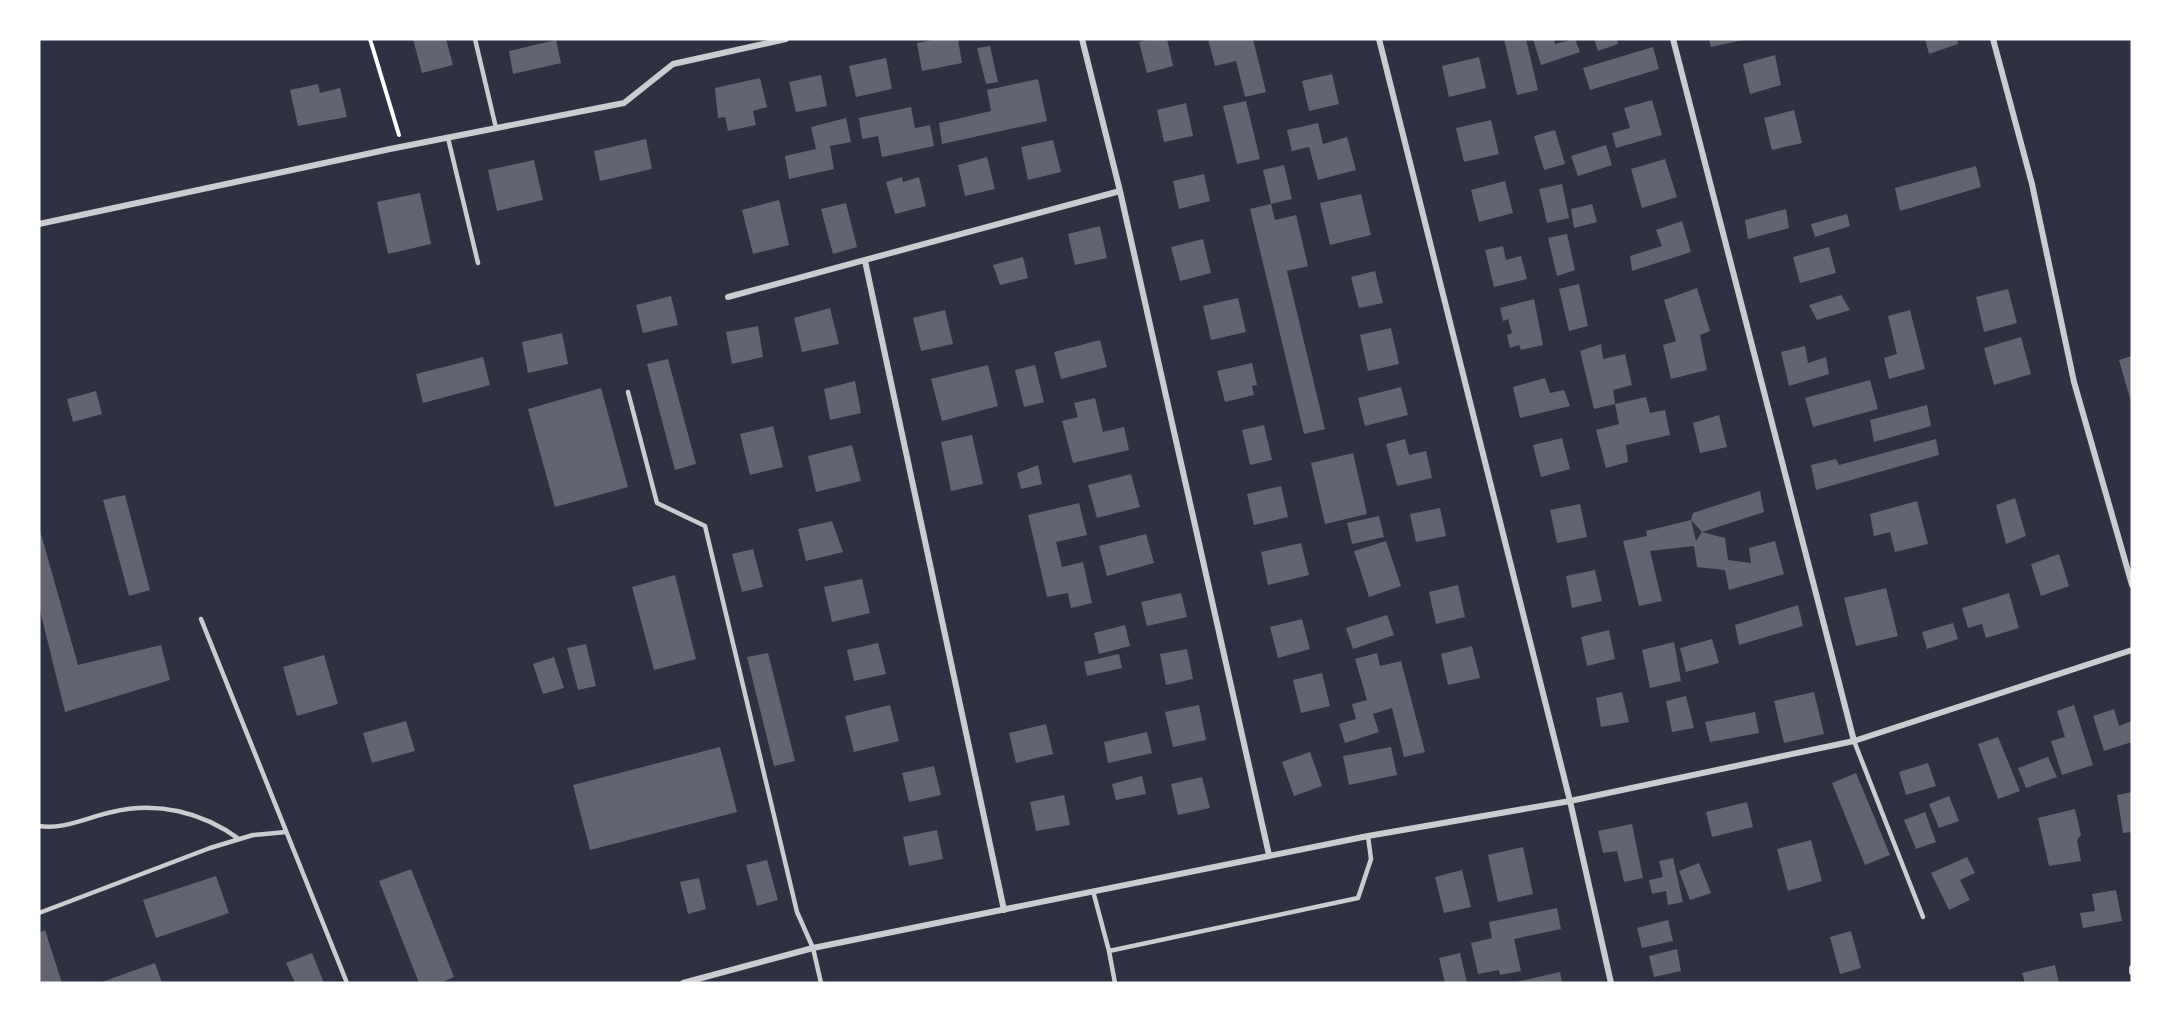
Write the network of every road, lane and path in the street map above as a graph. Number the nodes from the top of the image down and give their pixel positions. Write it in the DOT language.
graph roads {
  1 [pos="370,39"];
  2 [pos="475,39"];
  3 [pos="786,39"];
  4 [pos="1082,39"];
  5 [pos="1379,39"];
  6 [pos="1673,39"];
  7 [pos="1993,39"];
  8 [pos="496,128"];
  9 [pos="448,138"];
  10 [pos="402,147"];
  11 [pos="1120,191"];
  12 [pos="39,224"];
  13 [pos="864,261"];
  14 [pos="478,263"];
  15 [pos="728,297"];
  16 [pos="628,392"];
  17 [pos="2132,585"];
  18 [pos="201,619"];
  19 [pos="2132,650"];
  20 [pos="1854,741"];
  21 [pos="1570,801"];
  22 [pos="39,826"];
  23 [pos="286,832"];
  24 [pos="1368,836"];
  25 [pos="239,839"];
  26 [pos="1269,855"];
  27 [pos="1093,891"];
  28 [pos="1004,910"];
  29 [pos="39,913"];
  30 [pos="1923,917"];
  31 [pos="813,948"];
  32 [pos="1108,951"];
  33 [pos="347,983"];
  34 [pos="683,983"];
  35 [pos="821,983"];
  36 [pos="1115,983"];
  37 [pos="1611,983"];
  1 -- 10 [label="path"];
  2 -- 8 [label="lane"];
  3 -- 8 [label="street"];
  4 -- 11 [label="street"];
  5 -- 21 [label="street"];
  6 -- 20 [label="street"];
  7 -- 17 [label="street"];
  8 -- 9 [label="street"];
  9 -- 10 [label="street"];
  9 -- 14 [label="lane"];
  10 -- 12 [label="street"];
  11 -- 13 [label="street"];
  11 -- 26 [label="street"];
  13 -- 15 [label="street"];
  13 -- 28 [label="street"];
  16 -- 31 [label="lane"];
  18 -- 23 [label="lane"];
  19 -- 20 [label="street"];
  20 -- 21 [label="street"];
  20 -- 30 [label="lane"];
  21 -- 24 [label="street"];
  21 -- 37 [label="street"];
  22 -- 25 [label="lane"];
  23 -- 25 [label="lane"];
  23 -- 33 [label="lane"];
  24 -- 26 [label="street"];
  24 -- 32 [label="lane"];
  25 -- 29 [label="lane"];
  26 -- 27 [label="street"];
  27 -- 28 [label="street"];
  27 -- 32 [label="lane"];
  28 -- 31 [label="street"];
  31 -- 34 [label="street"];
  31 -- 35 [label="lane"];
  32 -- 36 [label="lane"];
}
